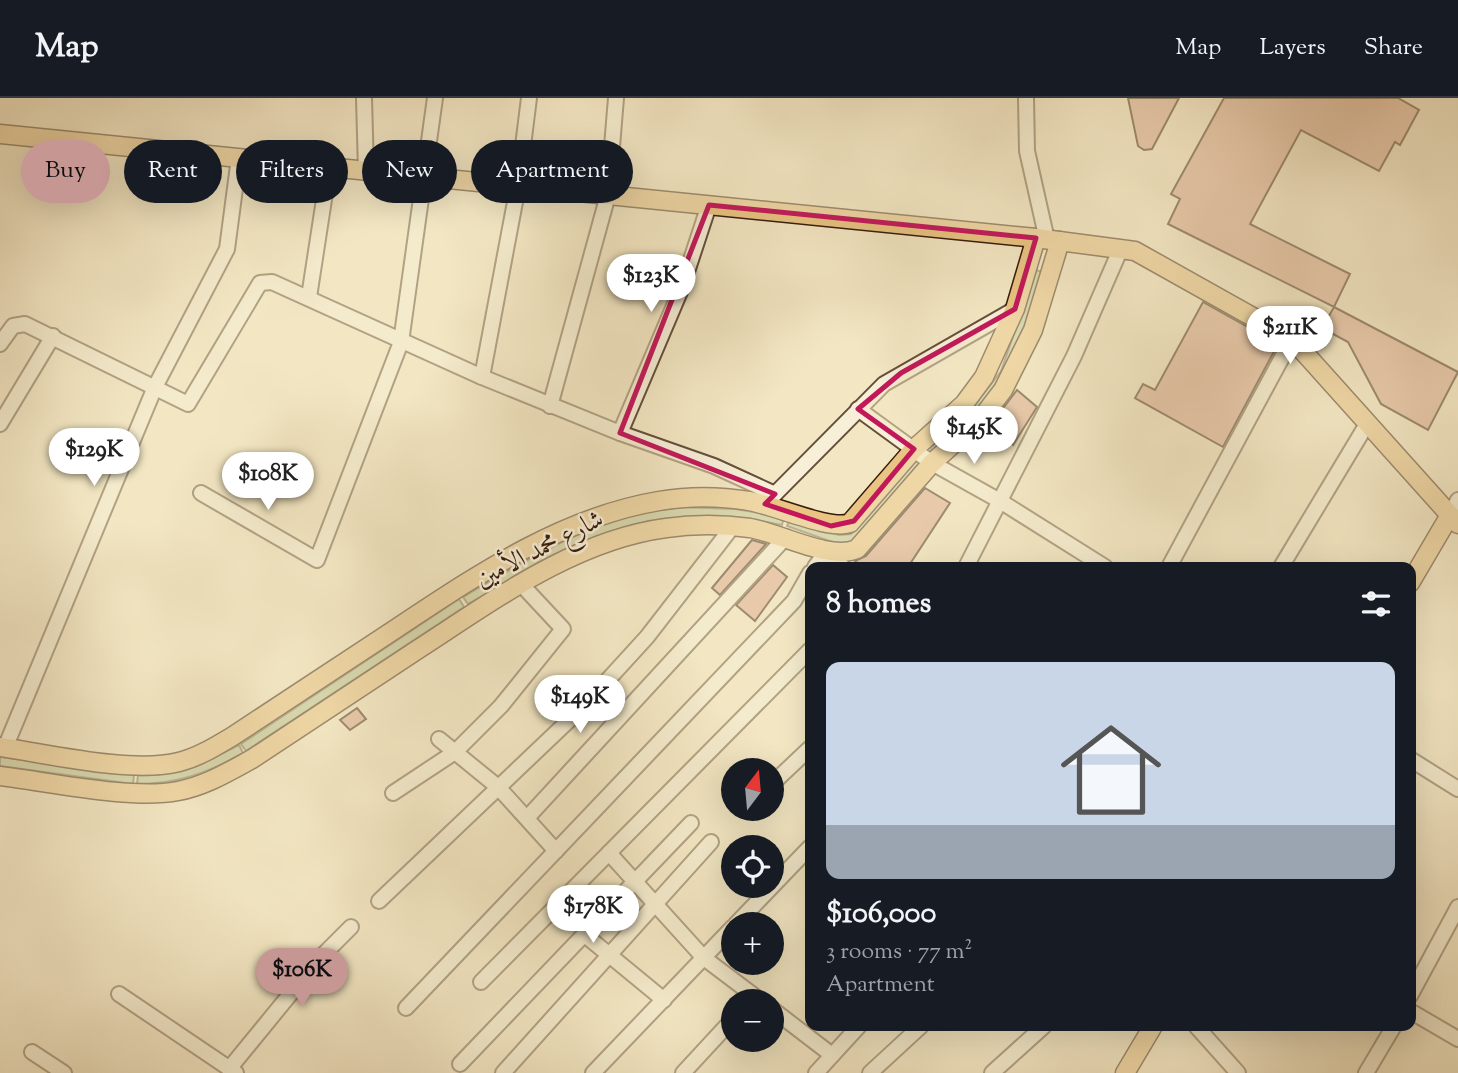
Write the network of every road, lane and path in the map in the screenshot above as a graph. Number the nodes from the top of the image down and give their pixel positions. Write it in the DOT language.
graph roads {
  1 [pos="364,98"];
  2 [pos="435,98"];
  3 [pos="529,98"];
  4 [pos="616,98"];
  5 [pos="1027,98"];
  6 [pos="0,134"];
  7 [pos="365,140"];
  8 [pos="430,140"];
  9 [pos="524,140"];
  10 [pos="613,140"];
  11 [pos="236,158"];
  12 [pos="236,183"];
  13 [pos="633,197"];
  14 [pos="323,203"];
  15 [pos="422,203"];
  16 [pos="515,203"];
  17 [pos="606,203"];
  18 [pos="709,205"];
  19 [pos="1048,240"];
  20 [pos="1121,248"];
  21 [pos="309,297"];
  22 [pos="1015,309"];
  23 [pos="53,337"];
  24 [pos="1292,339"];
  25 [pos="401,342"];
  26 [pos="0,344"];
  27 [pos="482,377"];
  28 [pos="155,387"];
  29 [pos="550,406"];
  30 [pos="858,409"];
  31 [pos="0,424"];
  32 [pos="1367,424"];
  33 [pos="620,433"];
  34 [pos="914,449"];
  35 [pos="932,463"];
  36 [pos="201,493"];
  37 [pos="770,499"];
  38 [pos="1000,500"];
  39 [pos="1455,513"];
  40 [pos="733,526"];
  41 [pos="786,537"];
  42 [pos="827,551"];
  43 [pos="819,562"];
  44 [pos="838,562"];
  45 [pos="969,562"];
  46 [pos="1097,562"];
  47 [pos="1172,562"];
  48 [pos="1284,562"];
  49 [pos="1416,574"];
  50 [pos="805,582"];
  51 [pos="522,584"];
  52 [pos="805,655"];
  53 [pos="439,739"];
  54 [pos="3,747"];
  55 [pos="455,752"];
  56 [pos="805,753"];
  57 [pos="1416,763"];
  58 [pos="784,773"];
  59 [pos="0,776"];
  60 [pos="498,787"];
  61 [pos="1458,789"];
  62 [pos="393,793"];
  63 [pos="527,818"];
  64 [pos="691,823"];
  65 [pos="711,842"];
  66 [pos="556,851"];
  67 [pos="805,852"];
  68 [pos="609,853"];
  69 [pos="634,880"];
  70 [pos="379,901"];
  71 [pos="655,904"];
  72 [pos="1458,906"];
  73 [pos="747,912"];
  74 [pos="351,927"];
  75 [pos="585,935"];
  76 [pos="721,939"];
  77 [pos="609,954"];
  78 [pos="704,958"];
  79 [pos="481,982"];
  80 [pos="1416,985"];
  81 [pos="743,989"];
  82 [pos="119,994"];
  83 [pos="664,1000"];
  84 [pos="406,1008"];
  85 [pos="1416,1014"];
  86 [pos="784,1022"];
  87 [pos="855,1031"];
  88 [pos="916,1031"];
  89 [pos="1038,1031"];
  90 [pos="1150,1031"];
  91 [pos="1200,1031"];
  92 [pos="1391,1031"];
  93 [pos="721,1032"];
  94 [pos="1458,1039"];
  95 [pos="32,1052"];
  96 [pos="460,1064"];
  97 [pos="826,1066"];
  98 [pos="233,1071"];
  99 [pos="64,1073"];
  100 [pos="503,1073"];
  101 [pos="593,1073"];
  102 [pos="683,1073"];
  103 [pos="870,1073"];
  104 [pos="992,1073"];
  105 [pos="1125,1073"];
  106 [pos="1238,1073"];
  107 [pos="1366,1073"];
  1 -- 7 [label="street"];
  2 -- 8 [label="street"];
  3 -- 9 [label="street"];
  4 -- 10 [label="street"];
  5 -- 19 [label="street"];
  6 -- 11 [label="main road"];
  12 -- 28 [label="street"];
  13 -- 18 [label="main road"];
  14 -- 21 [label="street"];
  15 -- 25 [label="street"];
  16 -- 27 [label="street"];
  17 -- 29 [label="street"];
  18 -- 19 [label="main road"];
  18 -- 33 [label="street"];
  19 -- 20 [label="main road"];
  19 -- 22 [label="main road, شارع محمد الأمين"];
  19 -- 35 [label="main road, شارع محمد الأمين"];
  20 -- 24 [label="main road"];
  20 -- 38 [label="street"];
  21 -- 25 [label="street"];
  21 -- 28 [label="street"];
  22 -- 30 [label="street"];
  22 -- 34 [label="main road, شارع محمد الأمين"];
  23 -- 26 [label="street"];
  23 -- 28 [label="street"];
  23 -- 31 [label="street"];
  24 -- 32 [label="main road"];
  24 -- 47 [label="street"];
  25 -- 27 [label="street"];
  25 -- 36 [label="street"];
  27 -- 29 [label="street"];
  28 -- 54 [label="street"];
  29 -- 33 [label="street"];
  30 -- 34 [label="street"];
  30 -- 37 [label="street"];
  32 -- 39 [label="main road"];
  32 -- 48 [label="street"];
  33 -- 37 [label="street"];
  34 -- 35 [label="street"];
  34 -- 37 [label="main road, شارع محمد الأمين"];
  35 -- 38 [label="street"];
  35 -- 42 [label="main road, شارع محمد الأمين"];
  37 -- 54 [label="main road, شارع محمد الأمين"];
  38 -- 45 [label="street"];
  38 -- 46 [label="street"];
  39 -- 49 [label="main road"];
  40 -- 41 [label="main road, شارع محمد الأمين"];
  40 -- 51 [label="main road, شارع محمد الأمين"];
  40 -- 60 [label="street"];
  41 -- 42 [label="main road, شارع محمد الأمين"];
  41 -- 63 [label="street"];
  42 -- 43 [label="street"];
  42 -- 44 [label="street"];
  50 -- 66 [label="street"];
  51 -- 55 [label="street"];
  51 -- 59 [label="main road, شارع محمد الأمين"];
  52 -- 68 [label="street"];
  53 -- 55 [label="street"];
  55 -- 60 [label="street"];
  55 -- 62 [label="street"];
  56 -- 58 [label="street"];
  57 -- 61 [label="street"];
  60 -- 63 [label="street"];
  60 -- 70 [label="street"];
  63 -- 66 [label="street"];
  64 -- 69 [label="street"];
  65 -- 71 [label="street"];
  66 -- 84 [label="street"];
  67 -- 73 [label="street"];
  68 -- 69 [label="street"];
  68 -- 79 [label="street"];
  69 -- 71 [label="street"];
  69 -- 75 [label="street"];
  71 -- 77 [label="street"];
  71 -- 78 [label="street"];
  72 -- 80 [label="street"];
  74 -- 98 [label="street"];
  75 -- 77 [label="street"];
  75 -- 96 [label="street"];
  76 -- 78 [label="street"];
  77 -- 83 [label="street"];
  77 -- 100 [label="street"];
  78 -- 81 [label="street"];
  78 -- 83 [label="street"];
  82 -- 98 [label="street"];
  83 -- 101 [label="street"];
  85 -- 94 [label="street"];
  86 -- 97 [label="street"];
  87 -- 97 [label="street"];
  88 -- 103 [label="street"];
  89 -- 104 [label="street"];
  90 -- 105 [label="main road"];
  91 -- 106 [label="street"];
  92 -- 107 [label="street"];
  93 -- 102 [label="street"];
  95 -- 99 [label="street"];
}
